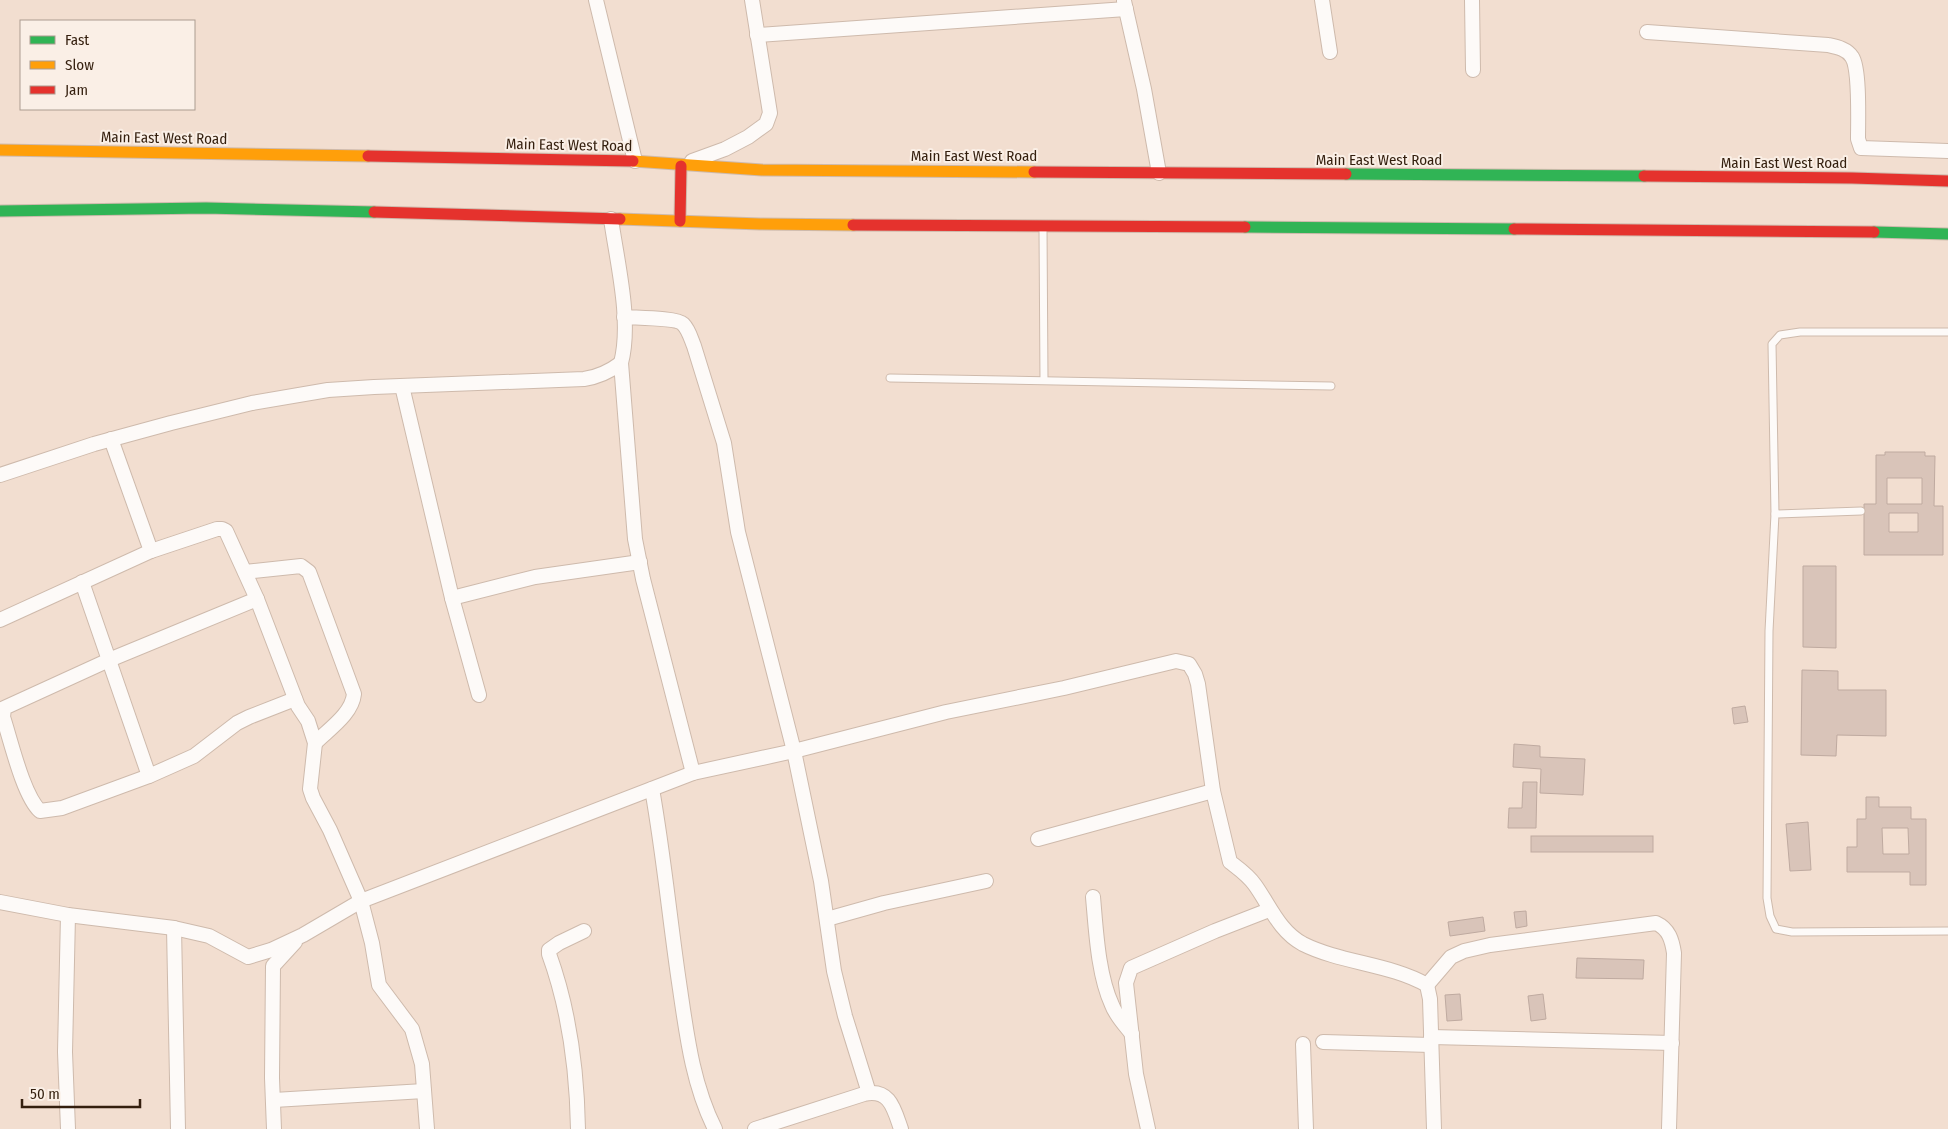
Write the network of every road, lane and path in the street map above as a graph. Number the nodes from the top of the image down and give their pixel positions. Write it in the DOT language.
graph roads {
  1 [pos="596,0"];
  2 [pos="752,0"];
  3 [pos="1322,0"];
  4 [pos="1472,0"];
  5 [pos="1125,5"];
  6 [pos="1647,32"];
  7 [pos="757,35"];
  8 [pos="1330,52"];
  9 [pos="1473,70"];
  10 [pos="0,150"];
  11 [pos="1948,151"];
  12 [pos="635,161"];
  13 [pos="681,166"];
  14 [pos="1159,173"];
  15 [pos="1948,181"];
  16 [pos="0,211"];
  17 [pos="611,218"];
  18 [pos="680,221"];
  19 [pos="1043,225"];
  20 [pos="1948,234"];
  21 [pos="624,317"];
  22 [pos="1948,332"];
  23 [pos="621,363"];
  24 [pos="890,378"];
  25 [pos="1044,380"];
  26 [pos="402,386"];
  27 [pos="1330,386"];
  28 [pos="111,439"];
  29 [pos="0,475"];
  30 [pos="1860,511"];
  31 [pos="1775,514"];
  32 [pos="151,551"];
  33 [pos="640,562"];
  34 [pos="245,572"];
  35 [pos="82,582"];
  36 [pos="452,598"];
  37 [pos="257,599"];
  38 [pos="0,620"];
  39 [pos="109,660"];
  40 [pos="479,695"];
  41 [pos="295,699"];
  42 [pos="315,743"];
  43 [pos="794,751"];
  44 [pos="693,773"];
  45 [pos="149,776"];
  46 [pos="652,789"];
  47 [pos="1213,791"];
  48 [pos="1038,839"];
  49 [pos="986,882"];
  50 [pos="1093,897"];
  51 [pos="361,901"];
  52 [pos="0,902"];
  53 [pos="1269,910"];
  54 [pos="68,915"];
  55 [pos="827,919"];
  56 [pos="174,928"];
  57 [pos="584,931"];
  58 [pos="1948,931"];
  59 [pos="303,935"];
  60 [pos="1427,985"];
  61 [pos="1133,1035"];
  62 [pos="1431,1041"];
  63 [pos="1323,1042"];
  64 [pos="1672,1043"];
  65 [pos="1303,1044"];
  66 [pos="424,1091"];
  67 [pos="869,1093"];
  68 [pos="274,1100"];
  69 [pos="68,1129"];
  70 [pos="178,1129"];
  71 [pos="274,1129"];
  72 [pos="427,1129"];
  73 [pos="578,1129"];
  74 [pos="716,1129"];
  75 [pos="755,1129"];
  76 [pos="901,1129"];
  77 [pos="1148,1129"];
  78 [pos="1306,1129"];
  79 [pos="1434,1129"];
  80 [pos="1668,1129"];
  1 -- 12 [label="street"];
  2 -- 7 [label="street"];
  3 -- 8 [label="street"];
  4 -- 9 [label="street"];
  5 -- 7 [label="street"];
  5 -- 14 [label="street"];
  6 -- 11 [label="street"];
  7 -- 13 [label="street"];
  10 -- 12 [label="main road, Main East West Road"];
  12 -- 13 [label="main road, Main East West Road"];
  13 -- 14 [label="main road, Main East West Road"];
  13 -- 18 [label="main road"];
  14 -- 15 [label="main road, Main East West Road"];
  16 -- 17 [label="main road"];
  17 -- 18 [label="main road"];
  17 -- 21 [label="street"];
  18 -- 19 [label="main road"];
  19 -- 20 [label="main road"];
  19 -- 25 [label="lane"];
  21 -- 23 [label="street"];
  21 -- 43 [label="street"];
  22 -- 31 [label="lane"];
  23 -- 26 [label="street"];
  23 -- 33 [label="street"];
  24 -- 25 [label="lane"];
  25 -- 27 [label="lane"];
  26 -- 28 [label="street"];
  26 -- 36 [label="street"];
  28 -- 29 [label="street"];
  28 -- 32 [label="street"];
  30 -- 31 [label="lane"];
  31 -- 58 [label="lane"];
  32 -- 34 [label="street"];
  32 -- 35 [label="street"];
  33 -- 36 [label="street"];
  33 -- 44 [label="street"];
  34 -- 37 [label="street"];
  34 -- 42 [label="street"];
  35 -- 38 [label="street"];
  35 -- 39 [label="street"];
  36 -- 40 [label="street"];
  37 -- 39 [label="street"];
  37 -- 41 [label="street"];
  39 -- 45 [label="street"];
  39 -- 45 [label="street"];
  41 -- 42 [label="street"];
  41 -- 45 [label="street"];
  42 -- 51 [label="street"];
  43 -- 44 [label="street"];
  43 -- 47 [label="street"];
  43 -- 55 [label="street"];
  44 -- 46 [label="street"];
  46 -- 51 [label="street"];
  46 -- 74 [label="street"];
  47 -- 48 [label="street"];
  47 -- 53 [label="street"];
  49 -- 55 [label="street"];
  50 -- 61 [label="street"];
  51 -- 59 [label="street"];
  51 -- 66 [label="street"];
  52 -- 54 [label="street"];
  53 -- 60 [label="street"];
  53 -- 61 [label="street"];
  54 -- 56 [label="street"];
  54 -- 69 [label="street"];
  55 -- 67 [label="street"];
  56 -- 59 [label="street"];
  56 -- 70 [label="street"];
  57 -- 73 [label="street"];
  59 -- 68 [label="street"];
  60 -- 62 [label="street"];
  60 -- 64 [label="street"];
  61 -- 77 [label="street"];
  62 -- 63 [label="street"];
  62 -- 64 [label="street"];
  62 -- 79 [label="street"];
  64 -- 80 [label="street"];
  65 -- 78 [label="street"];
  66 -- 68 [label="street"];
  66 -- 72 [label="street"];
  67 -- 75 [label="street"];
  67 -- 76 [label="street"];
  68 -- 71 [label="street"];
}
